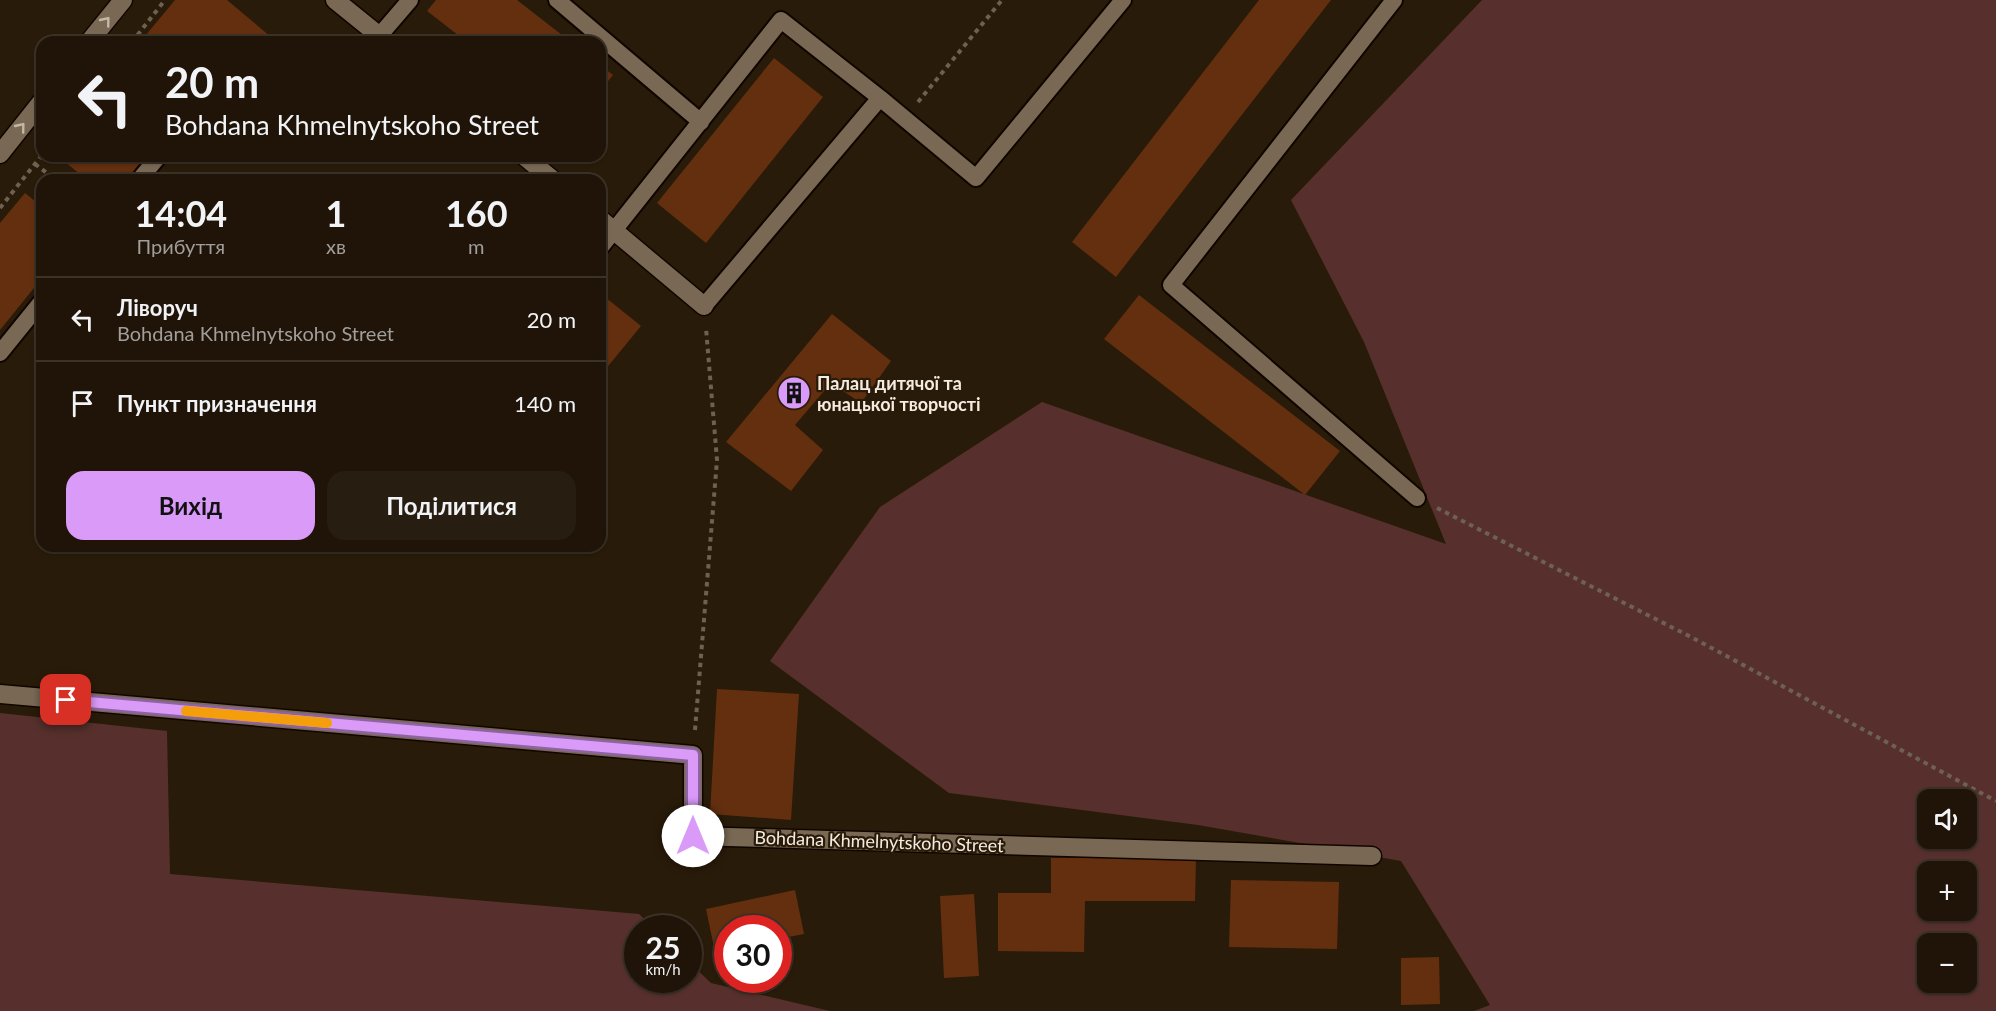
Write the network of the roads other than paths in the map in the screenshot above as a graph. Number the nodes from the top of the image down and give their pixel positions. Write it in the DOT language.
graph roads {
  1 [pos="123,0"];
  2 [pos="335,0"];
  3 [pos="410,0"];
  4 [pos="556,0"];
  5 [pos="1123,0"];
  6 [pos="1394,0"];
  7 [pos="94,36"];
  8 [pos="376,36"];
  9 [pos="383,36"];
  10 [pos="599,36"];
  11 [pos="606,42"];
  12 [pos="880,98"];
  13 [pos="36,109"];
  14 [pos="701,122"];
  15 [pos="0,154"];
  16 [pos="154,162"];
  17 [pos="531,162"];
  18 [pos="144,174"];
  19 [pos="546,174"];
  20 [pos="607,225"];
  21 [pos="704,306"];
  22 [pos="36,308"];
  23 [pos="0,353"];
  24 [pos="1417,498"];
  25 [pos="0,694"];
  26 [pos="1372,856"];
  7 -- 1 [label="street, one-way"];
  2 -- 8 [label="street"];
  3 -- 9 [label="lane"];
  4 -- 10 [label="lane"];
  5 -- 12 [label="lane"];
  6 -- 24 [label="lane"];
  11 -- 14 [label="lane"];
  12 -- 14 [label="lane"];
  12 -- 21 [label="lane"];
  15 -- 13 [label="street, one-way"];
  14 -- 20 [label="lane"];
  16 -- 18 [label="lane"];
  17 -- 19 [label="street"];
  20 -- 21 [label="street"];
  22 -- 23 [label="lane"];
  25 -- 26 [label="street, Bohdana Khmelnytskoho Street"];
}
